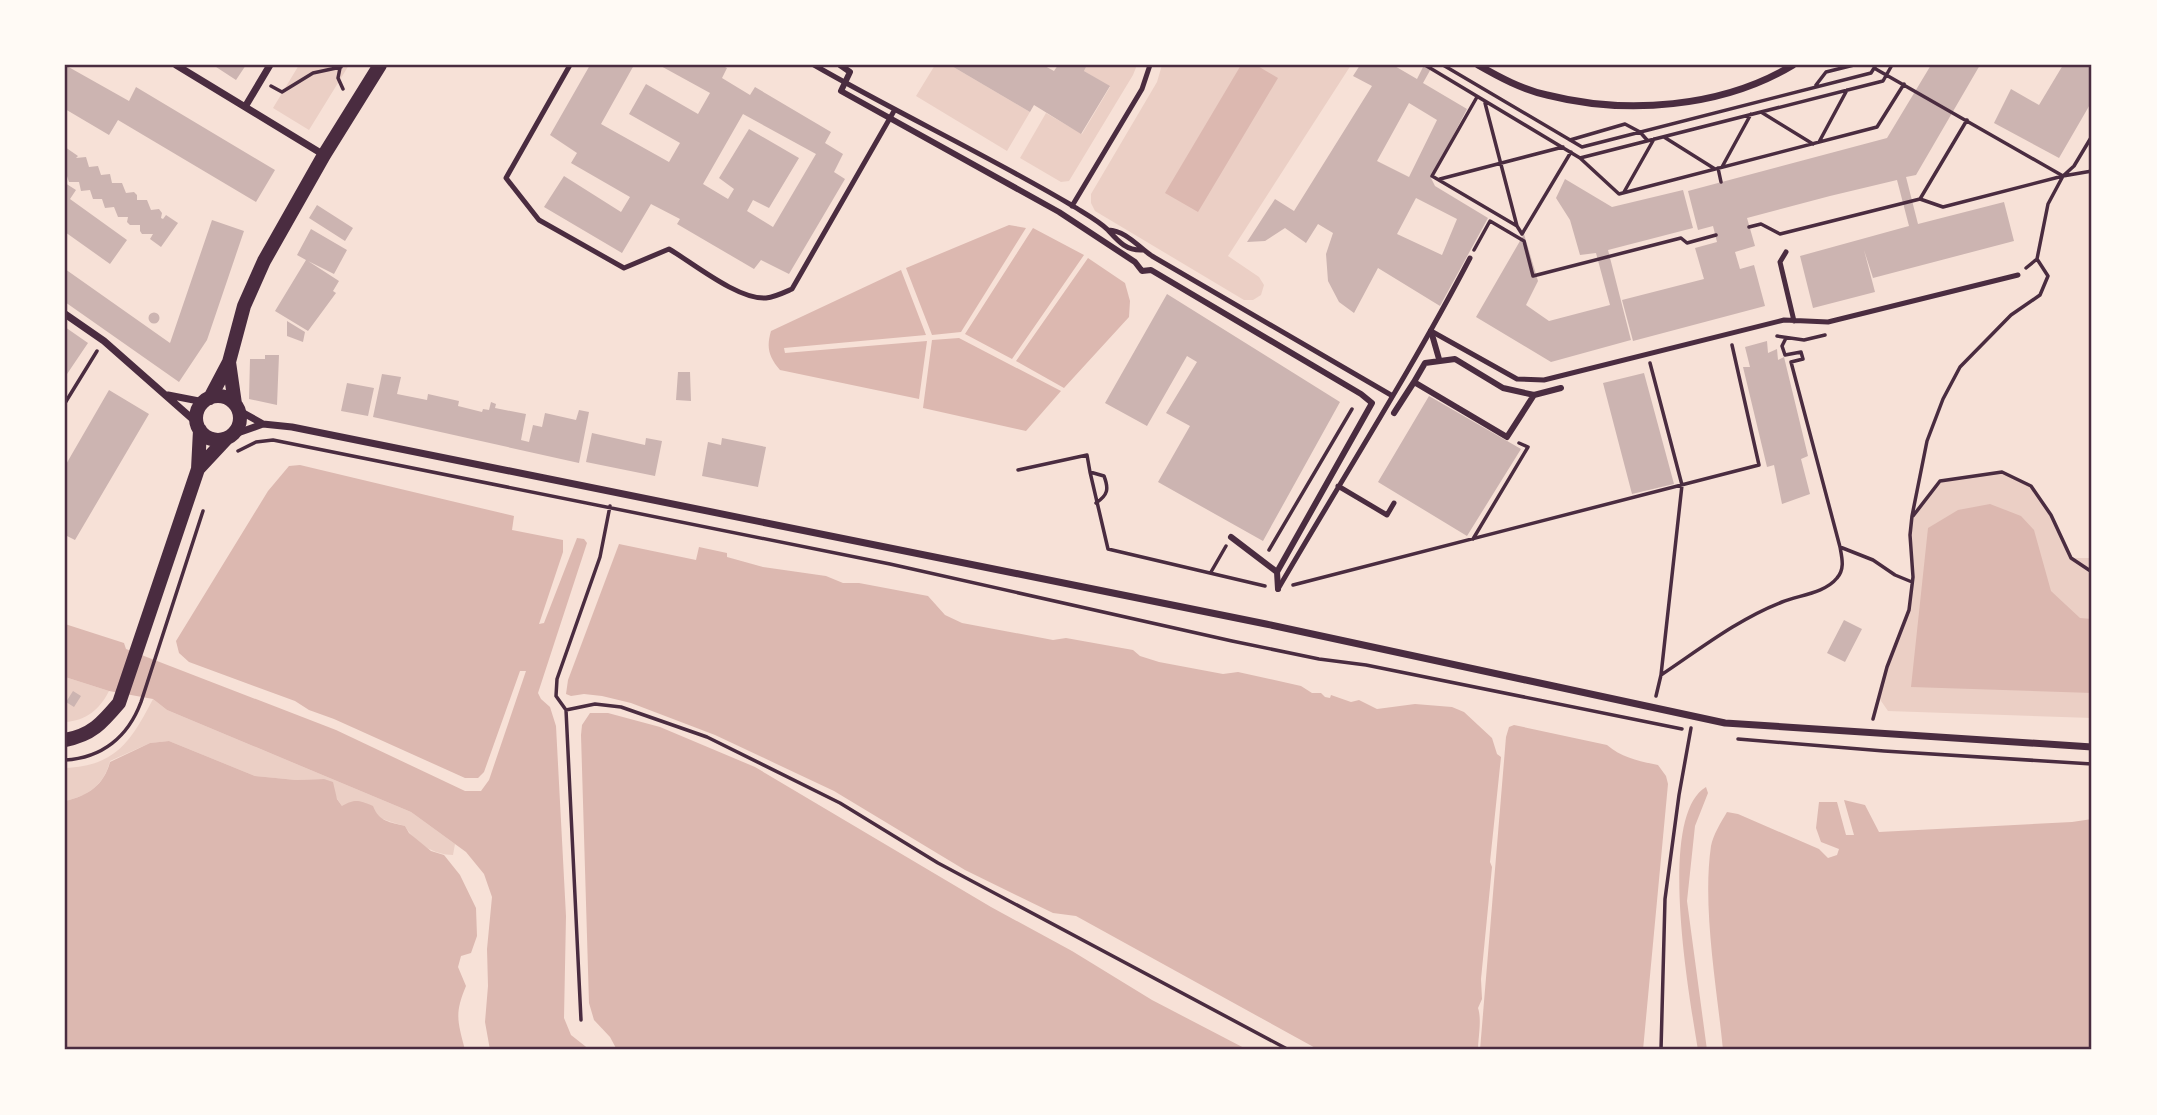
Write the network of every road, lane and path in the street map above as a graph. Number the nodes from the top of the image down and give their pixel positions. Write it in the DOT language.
graph roads {
  1 [pos="176,65"];
  2 [pos="270,65"];
  3 [pos="380,65"];
  4 [pos="570,65"];
  5 [pos="814,65"];
  6 [pos="840,65"];
  7 [pos="1150,65"];
  8 [pos="1478,65"];
  9 [pos="1793,65"];
  10 [pos="1854,65"];
  11 [pos="341,66"];
  12 [pos="1874,68"];
  13 [pos="845,83"];
  14 [pos="1904,85"];
  15 [pos="271,86"];
  16 [pos="1815,87"];
  17 [pos="343,89"];
  18 [pos="1847,90"];
  19 [pos="1477,97"];
  20 [pos="1484,102"];
  21 [pos="246,107"];
  22 [pos="894,111"];
  23 [pos="1761,112"];
  24 [pos="1751,114"];
  25 [pos="890,119"];
  26 [pos="1967,120"];
  27 [pos="2092,136"];
  28 [pos="1664,137"];
  29 [pos="1654,139"];
  30 [pos="1570,140"];
  31 [pos="1648,141"];
  32 [pos="1819,142"];
  33 [pos="1812,144"];
  34 [pos="1563,147"];
  35 [pos="1571,152"];
  36 [pos="324,155"];
  37 [pos="1580,158"];
  38 [pos="1502,163"];
  39 [pos="1718,168"];
  40 [pos="2092,171"];
  41 [pos="2063,176"];
  42 [pos="1438,180"];
  43 [pos="1721,182"];
  44 [pos="1624,192"];
  45 [pos="1920,199"];
  46 [pos="1072,206"];
  47 [pos="1517,226"];
  48 [pos="1749,227"];
  49 [pos="1716,235"];
  50 [pos="1520,236"];
  51 [pos="1786,252"];
  52 [pos="1470,258"];
  53 [pos="2038,259"];
  54 [pos="2018,275"];
  55 [pos="65,314"];
  56 [pos="1794,321"];
  57 [pos="1431,331"];
  58 [pos="1786,337"];
  59 [pos="104,341"];
  60 [pos="1732,345"];
  61 [pos="1648,354"];
  62 [pos="1439,359"];
  63 [pos="229,362"];
  64 [pos="1414,382"];
  65 [pos="1561,388"];
  66 [pos="167,394"];
  67 [pos="1391,395"];
  68 [pos="1534,395"];
  69 [pos="1359,397"];
  70 [pos="207,400"];
  71 [pos="65,403"];
  72 [pos="236,407"];
  73 [pos="1394,412"];
  74 [pos="263,424"];
  75 [pos="198,426"];
  76 [pos="229,437"];
  77 [pos="1507,437"];
  78 [pos="236,453"];
  79 [pos="198,469"];
  80 [pos="1018,470"];
  81 [pos="1090,472"];
  82 [pos="1682,485"];
  83 [pos="1338,486"];
  84 [pos="614,491"];
  85 [pos="1096,503"];
  86 [pos="1394,503"];
  87 [pos="204,508"];
  88 [pos="610,508"];
  89 [pos="1912,516"];
  90 [pos="1231,537"];
  91 [pos="1473,539"];
  92 [pos="1840,547"];
  93 [pos="1262,561"];
  94 [pos="2091,569"];
  95 [pos="1212,572"];
  96 [pos="1277,572"];
  97 [pos="1912,582"];
  98 [pos="1278,589"];
  99 [pos="1661,676"];
  100 [pos="141,702"];
  101 [pos="1654,707"];
  102 [pos="566,710"];
  103 [pos="1693,716"];
  104 [pos="1690,730"];
  105 [pos="1870,733"];
  106 [pos="1732,737"];
  107 [pos="65,740"];
  108 [pos="2092,747"];
  109 [pos="2092,764"];
  110 [pos="581,1020"];
  111 [pos="1289,1050"];
  112 [pos="1661,1050"];
  1 -- 21 [label="street"];
  2 -- 21 [label="street"];
  3 -- 36 [label="main road"];
  4 -- 25 [label="lane"];
  5 -- 13 [label="lane"];
  6 -- 13 [label="street"];
  7 -- 46 [label="lane"];
  8 -- 9 [label="street"];
  10 -- 16 [label="path"];
  11 -- 15 [label="path"];
  11 -- 17 [label="path"];
  12 -- 14 [label="path"];
  13 -- 22 [label="lane"];
  13 -- 25 [label="street"];
  14 -- 26 [label="path"];
  14 -- 32 [label="path"];
  18 -- 32 [label="path"];
  19 -- 42 [label="path"];
  20 -- 38 [label="path"];
  21 -- 36 [label="street"];
  22 -- 25 [label="lane"];
  22 -- 46 [label="lane"];
  23 -- 33 [label="path"];
  24 -- 39 [label="path"];
  25 -- 69 [label="street"];
  26 -- 41 [label="path"];
  26 -- 45 [label="path"];
  27 -- 41 [label="path"];
  28 -- 39 [label="path"];
  29 -- 44 [label="path"];
  30 -- 31 [label="path"];
  32 -- 33 [label="path"];
  33 -- 39 [label="path"];
  34 -- 38 [label="path"];
  35 -- 50 [label="path"];
  36 -- 63 [label="main road"];
  37 -- 44 [label="path"];
  38 -- 42 [label="path"];
  38 -- 47 [label="path"];
  39 -- 43 [label="path"];
  39 -- 44 [label="path"];
  40 -- 41 [label="path"];
  41 -- 45 [label="path"];
  41 -- 53 [label="path"];
  42 -- 47 [label="path"];
  45 -- 48 [label="path"];
  46 -- 67 [label="lane"];
  47 -- 50 [label="path"];
  49 -- 50 [label="path"];
  50 -- 52 [label="path"];
  51 -- 56 [label="lane"];
  52 -- 57 [label="lane"];
  53 -- 54 [label="path"];
  53 -- 89 [label="path"];
  54 -- 56 [label="lane"];
  55 -- 59 [label="street"];
  56 -- 61 [label="lane"];
  57 -- 61 [label="lane"];
  57 -- 62 [label="street"];
  57 -- 67 [label="lane"];
  58 -- 92 [label="path"];
  59 -- 66 [label="street"];
  59 -- 71 [label="path"];
  60 -- 82 [label="path"];
  61 -- 82 [label="path"];
  62 -- 64 [label="street"];
  62 -- 68 [label="street"];
  63 -- 70 [label="main road"];
  63 -- 72 [label="main road"];
  64 -- 73 [label="street"];
  64 -- 77 [label="street"];
  65 -- 68 [label="street"];
  66 -- 70 [label="street"];
  66 -- 75 [label="street"];
  67 -- 83 [label="lane"];
  68 -- 77 [label="street"];
  69 -- 93 [label="path"];
  69 -- 96 [label="street"];
  70 -- 72 [label="main road"];
  70 -- 75 [label="main road"];
  72 -- 74 [label="street"];
  72 -- 76 [label="main road"];
  74 -- 76 [label="street"];
  74 -- 84 [label="street"];
  75 -- 76 [label="main road"];
  75 -- 79 [label="main road"];
  76 -- 79 [label="main road"];
  77 -- 91 [label="path"];
  78 -- 88 [label="path"];
  79 -- 107 [label="main road"];
  80 -- 81 [label="path"];
  81 -- 85 [label="path"];
  81 -- 85 [label="path"];
  82 -- 91 [label="path"];
  82 -- 99 [label="path"];
  83 -- 86 [label="lane"];
  83 -- 98 [label="lane"];
  84 -- 88 [label="path"];
  84 -- 101 [label="street"];
  85 -- 95 [label="path"];
  87 -- 100 [label="path"];
  88 -- 102 [label="path"];
  88 -- 104 [label="path"];
  89 -- 94 [label="path"];
  89 -- 97 [label="path"];
  90 -- 93 [label="street"];
  90 -- 95 [label="path"];
  91 -- 98 [label="path"];
  92 -- 97 [label="path"];
  92 -- 99 [label="path"];
  93 -- 96 [label="street"];
  95 -- 98 [label="path"];
  96 -- 98 [label="street"];
  97 -- 105 [label="path"];
  99 -- 101 [label="path"];
  101 -- 103 [label="street"];
  102 -- 110 [label="path"];
  102 -- 111 [label="path"];
  103 -- 104 [label="path"];
  103 -- 105 [label="street"];
  104 -- 112 [label="path"];
  105 -- 108 [label="street"];
  106 -- 109 [label="path"];
}
